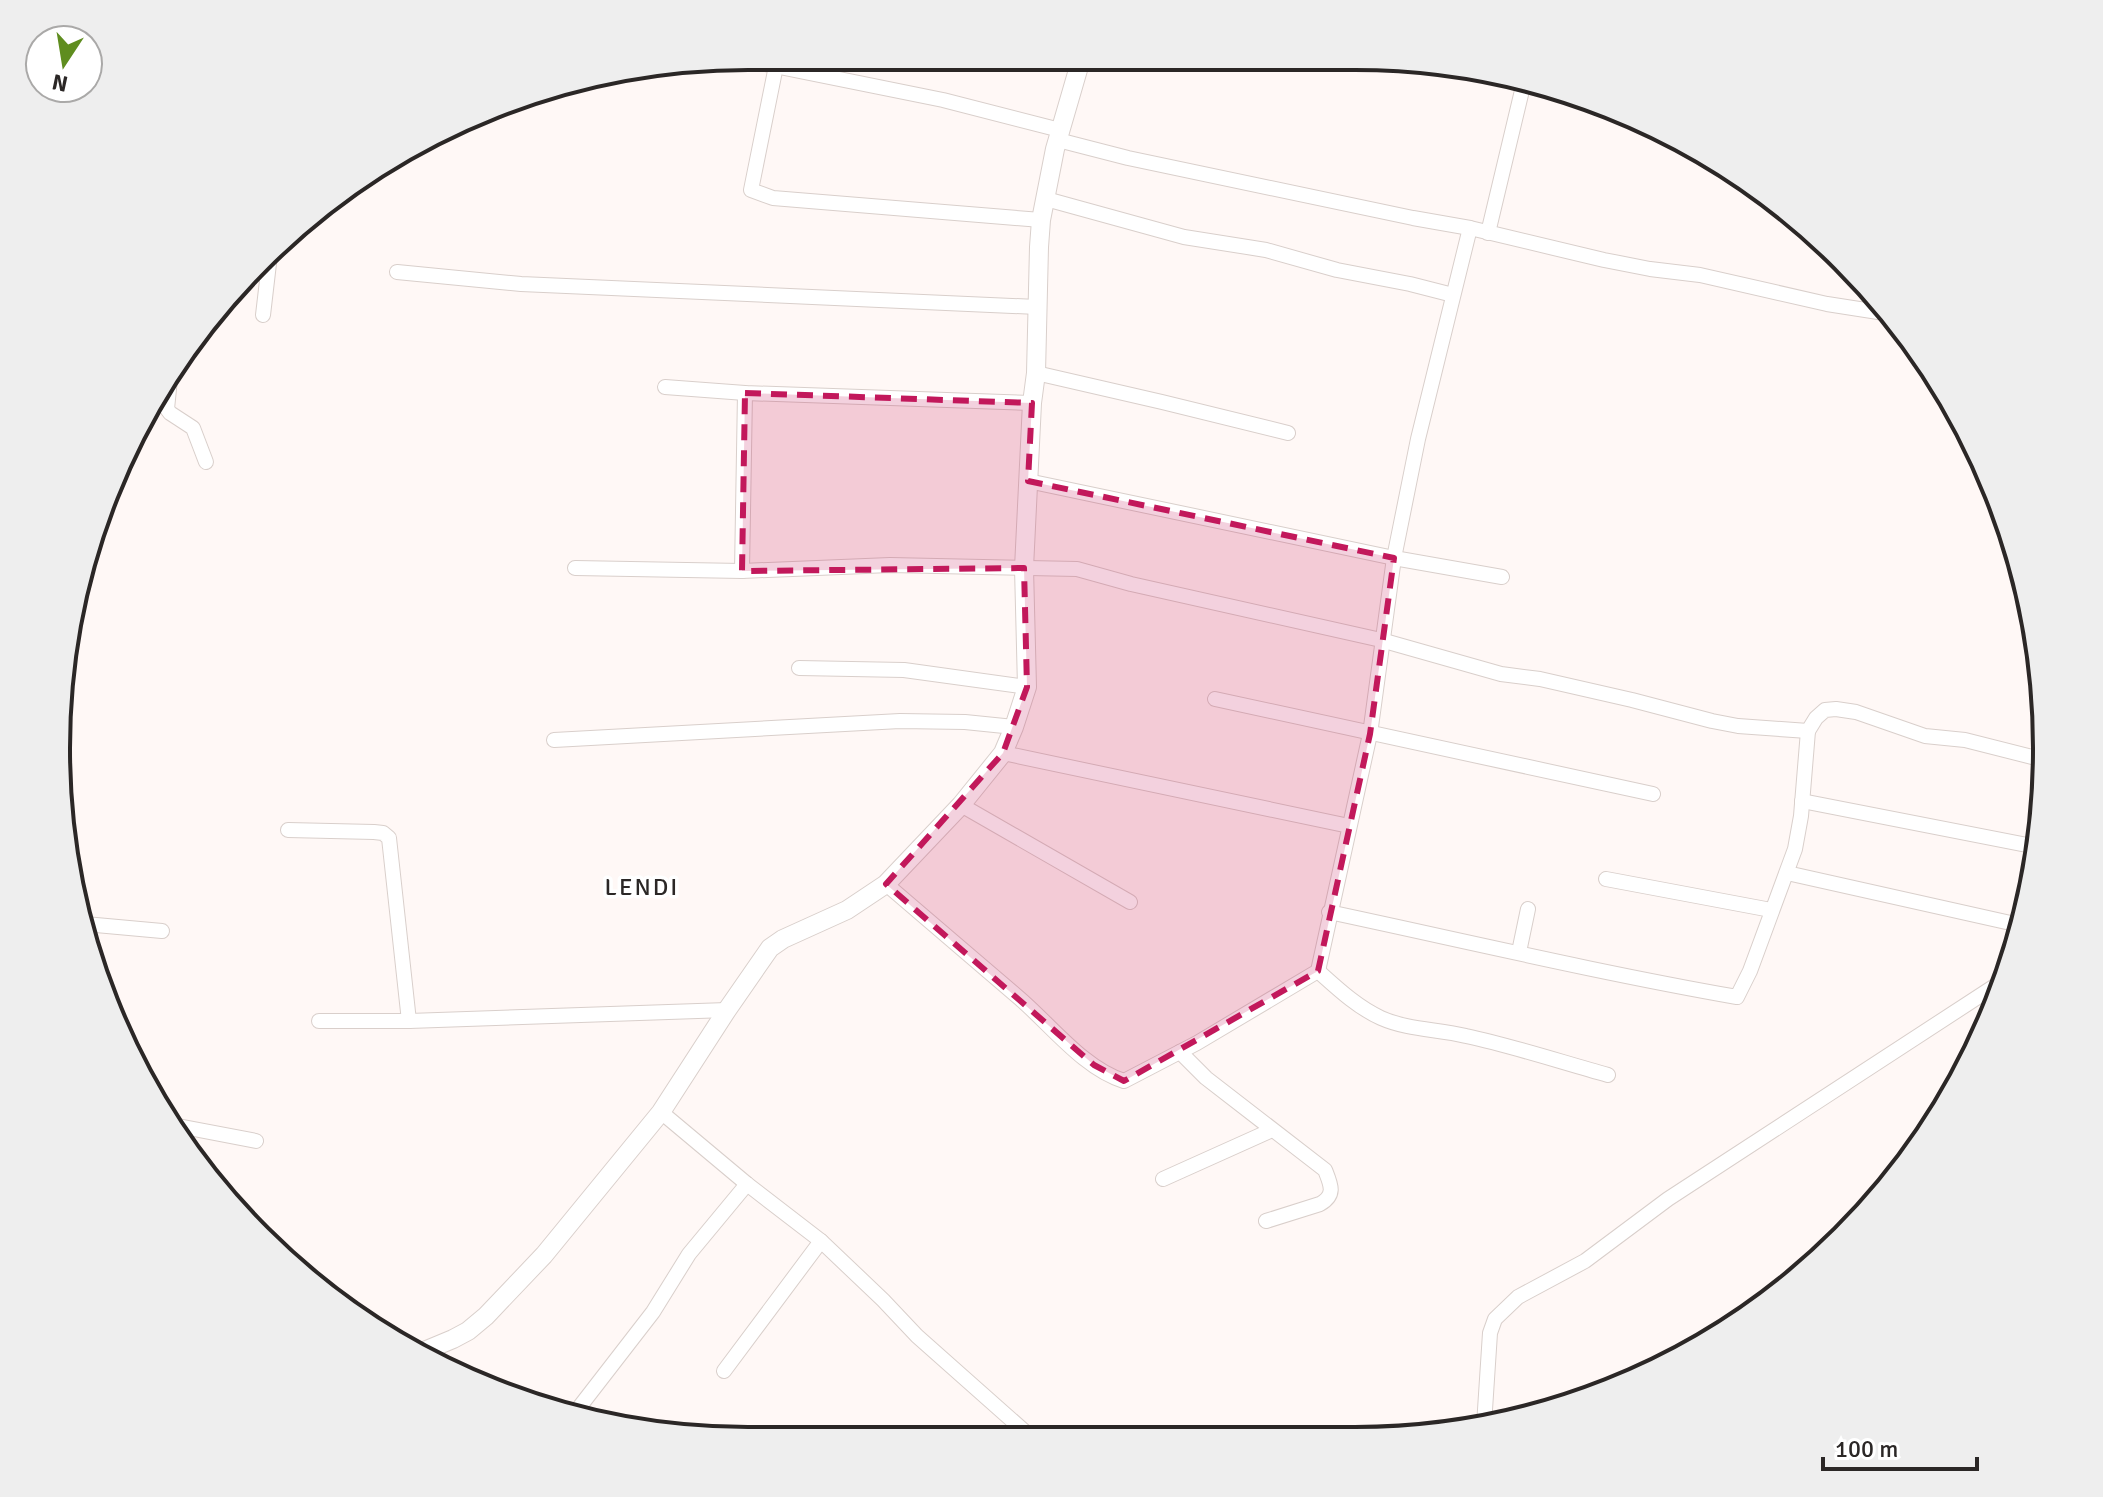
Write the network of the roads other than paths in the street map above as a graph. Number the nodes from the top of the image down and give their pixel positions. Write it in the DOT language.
graph roads {
  1 [pos="775,70"];
  2 [pos="796,70"];
  3 [pos="1078,70"];
  4 [pos="1522,91"];
  5 [pos="1059,135"];
  6 [pos="1046,199"];
  7 [pos="1041,220"];
  8 [pos="1470,228"];
  9 [pos="1488,233"];
  10 [pos="268,270"];
  11 [pos="397,272"];
  12 [pos="1453,295"];
  13 [pos="1037,307"];
  14 [pos="1873,311"];
  15 [pos="263,315"];
  16 [pos="1036,373"];
  17 [pos="665,387"];
  18 [pos="745,393"];
  19 [pos="168,397"];
  20 [pos="1032,403"];
  21 [pos="1288,433"];
  22 [pos="206,462"];
  23 [pos="1028,481"];
  24 [pos="1394,558"];
  25 [pos="575,568"];
  26 [pos="1024,568"];
  27 [pos="742,571"];
  28 [pos="1502,577"];
  29 [pos="1381,640"];
  30 [pos="799,668"];
  31 [pos="1027,687"];
  32 [pos="1215,699"];
  33 [pos="1014,727"];
  34 [pos="1808,731"];
  35 [pos="1370,734"];
  36 [pos="554,740"];
  37 [pos="1003,753"];
  38 [pos="2033,757"];
  39 [pos="1653,794"];
  40 [pos="1802,801"];
  41 [pos="961,805"];
  42 [pos="1349,826"];
  43 [pos="288,830"];
  44 [pos="2026,845"];
  45 [pos="1787,873"];
  46 [pos="1606,879"];
  47 [pos="886,884"];
  48 [pos="1130,902"];
  49 [pos="1528,909"];
  50 [pos="1771,910"];
  51 [pos="1329,912"];
  52 [pos="2010,923"];
  53 [pos="93,925"];
  54 [pos="162,931"];
  55 [pos="1519,952"];
  56 [pos="1318,971"];
  57 [pos="1988,991"];
  58 [pos="727,1010"];
  59 [pos="319,1021"];
  60 [pos="409,1021"];
  61 [pos="1180,1052"];
  62 [pos="1608,1075"];
  63 [pos="661,1112"];
  64 [pos="186,1127"];
  65 [pos="1272,1130"];
  66 [pos="256,1141"];
  67 [pos="1163,1179"];
  68 [pos="747,1184"];
  69 [pos="1266,1221"];
  70 [pos="821,1241"];
  71 [pos="431,1348"];
  72 [pos="724,1371"];
  73 [pos="580,1406"];
  74 [pos="1485,1414"];
  75 [pos="1019,1427"];
  1 -- 7 [label="street"];
  2 -- 5 [label="street"];
  3 -- 5 [label="main road"];
  4 -- 9 [label="street"];
  5 -- 6 [label="main road"];
  5 -- 8 [label="street"];
  6 -- 7 [label="main road"];
  6 -- 12 [label="street"];
  7 -- 13 [label="main road"];
  8 -- 9 [label="street"];
  8 -- 12 [label="street"];
  9 -- 14 [label="street"];
  10 -- 15 [label="street"];
  11 -- 13 [label="street"];
  12 -- 24 [label="street"];
  13 -- 16 [label="main road"];
  16 -- 20 [label="main road"];
  16 -- 21 [label="street"];
  17 -- 18 [label="street"];
  18 -- 20 [label="street"];
  18 -- 27 [label="street"];
  19 -- 22 [label="street"];
  20 -- 23 [label="main road"];
  23 -- 24 [label="street"];
  23 -- 26 [label="main road"];
  24 -- 28 [label="street"];
  24 -- 29 [label="street"];
  25 -- 27 [label="street"];
  26 -- 27 [label="street"];
  26 -- 29 [label="street"];
  26 -- 31 [label="main road"];
  29 -- 34 [label="street"];
  29 -- 35 [label="street"];
  30 -- 31 [label="street"];
  31 -- 33 [label="main road"];
  32 -- 35 [label="street"];
  33 -- 36 [label="street"];
  33 -- 37 [label="main road"];
  34 -- 38 [label="street"];
  34 -- 40 [label="street"];
  35 -- 39 [label="street"];
  35 -- 42 [label="street"];
  37 -- 41 [label="main road"];
  37 -- 42 [label="street"];
  40 -- 44 [label="street"];
  40 -- 45 [label="street"];
  41 -- 47 [label="main road"];
  41 -- 48 [label="street"];
  42 -- 51 [label="street"];
  43 -- 60 [label="street"];
  45 -- 50 [label="street"];
  45 -- 52 [label="street"];
  46 -- 50 [label="street"];
  47 -- 58 [label="main road"];
  47 -- 61 [label="street"];
  49 -- 55 [label="street"];
  50 -- 55 [label="street"];
  51 -- 55 [label="street"];
  51 -- 56 [label="street"];
  53 -- 54 [label="street"];
  56 -- 61 [label="street"];
  56 -- 62 [label="street"];
  57 -- 74 [label="street"];
  58 -- 60 [label="street"];
  58 -- 63 [label="main road"];
  59 -- 60 [label="street"];
  61 -- 65 [label="street"];
  63 -- 68 [label="street"];
  63 -- 71 [label="main road"];
  64 -- 66 [label="street"];
  65 -- 67 [label="street"];
  65 -- 69 [label="street"];
  68 -- 70 [label="street"];
  68 -- 73 [label="street"];
  70 -- 72 [label="street"];
  70 -- 75 [label="street"];
}
